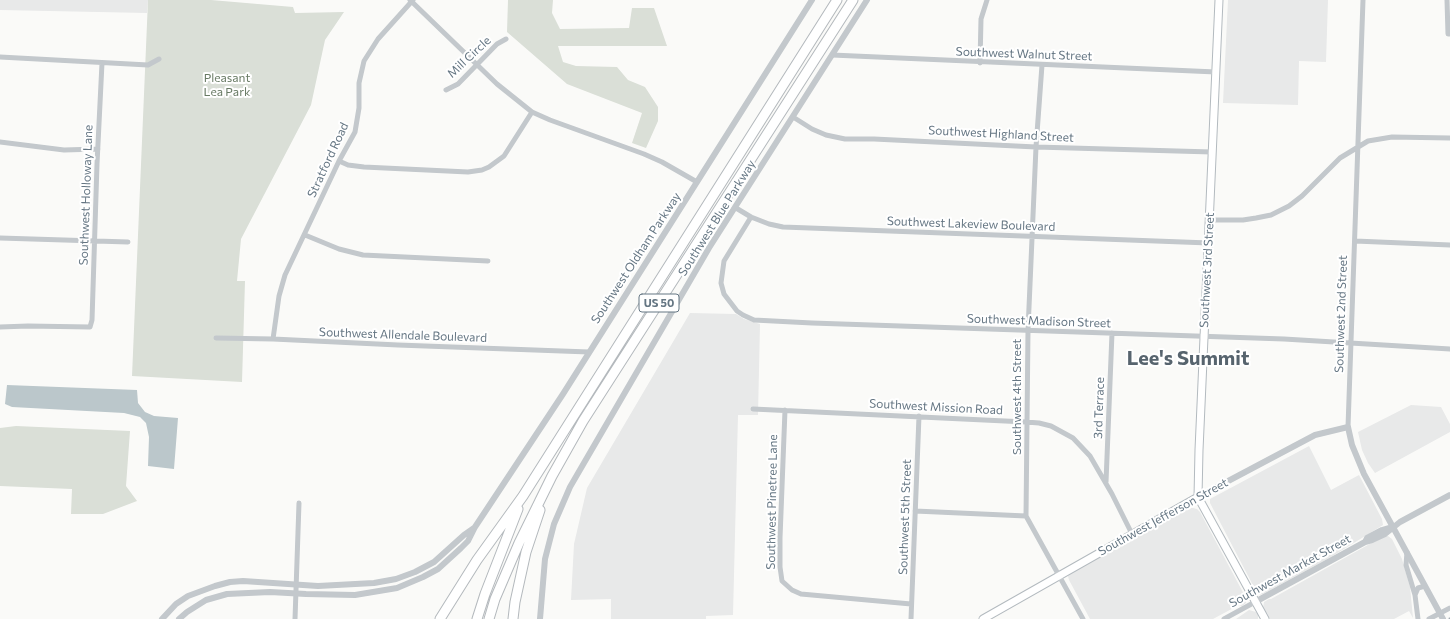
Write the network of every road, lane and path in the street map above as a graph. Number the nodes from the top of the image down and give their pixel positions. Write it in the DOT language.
graph roads {
  1 [pos="412,0"];
  2 [pos="812,0"];
  3 [pos="837,0"];
  4 [pos="853,0"];
  5 [pos="867,0"];
  6 [pos="987,0"];
  7 [pos="1219,0"];
  8 [pos="1363,0"];
  9 [pos="1448,0"];
  10 [pos="1449,34"];
  11 [pos="506,39"];
  12 [pos="832,55"];
  13 [pos="0,57"];
  14 [pos="158,59"];
  15 [pos="102,63"];
  16 [pos="980,63"];
  17 [pos="477,64"];
  18 [pos="1042,65"];
  19 [pos="1216,72"];
  20 [pos="446,90"];
  21 [pos="532,112"];
  22 [pos="793,117"];
  23 [pos="1450,138"];
  24 [pos="0,142"];
  25 [pos="1359,146"];
  26 [pos="1036,147"];
  27 [pos="98,149"];
  28 [pos="1212,152"];
  29 [pos="339,161"];
  30 [pos="697,182"];
  31 [pos="736,208"];
  32 [pos="751,217"];
  33 [pos="1210,220"];
  34 [pos="305,235"];
  35 [pos="1031,236"];
  36 [pos="0,238"];
  37 [pos="95,241"];
  38 [pos="1355,241"];
  39 [pos="128,242"];
  40 [pos="1209,243"];
  41 [pos="1450,245"];
  42 [pos="488,261"];
  43 [pos="0,327"];
  44 [pos="1028,330"];
  45 [pos="1112,333"];
  46 [pos="1204,337"];
  47 [pos="216,338"];
  48 [pos="273,339"];
  49 [pos="1350,343"];
  50 [pos="1450,349"];
  51 [pos="589,352"];
  52 [pos="753,409"];
  53 [pos="785,410"];
  54 [pos="919,416"];
  55 [pos="1026,422"];
  56 [pos="1348,427"];
  57 [pos="552,476"];
  58 [pos="1106,483"];
  59 [pos="1450,495"];
  60 [pos="523,496"];
  61 [pos="1198,497"];
  62 [pos="299,503"];
  63 [pos="915,511"];
  64 [pos="1026,516"];
  65 [pos="1393,526"];
  66 [pos="475,527"];
  67 [pos="1132,534"];
  68 [pos="1407,552"];
  69 [pos="1059,576"];
  70 [pos="389,580"];
  71 [pos="296,585"];
  72 [pos="1425,586"];
  73 [pos="391,589"];
  74 [pos="295,594"];
  75 [pos="1415,595"];
  76 [pos="1255,602"];
  77 [pos="911,604"];
  78 [pos="541,608"];
  79 [pos="1450,608"];
  80 [pos="162,619"];
  81 [pos="180,619"];
  82 [pos="295,619"];
  83 [pos="440,619"];
  84 [pos="477,619"];
  85 [pos="489,619"];
  86 [pos="513,619"];
  87 [pos="540,619"];
  88 [pos="544,619"];
  89 [pos="910,619"];
  90 [pos="983,619"];
  91 [pos="1083,619"];
  92 [pos="1224,619"];
  93 [pos="1265,619"];
  94 [pos="1418,619"];
  95 [pos="1428,619"];
  96 [pos="1443,619"];
  1 -- 17 [label="street"];
  1 -- 29 [label="street, Stratford Road"];
  2 -- 30 [label="street, Southwest Oldham Parkway"];
  3 -- 60 [label="highway, US 50"];
  4 -- 57 [label="highway, US 50"];
  5 -- 12 [label="street, Southwest Blue Parkway"];
  6 -- 16 [label="street"];
  7 -- 19 [label="main road, Southwest 3rd Street"];
  8 -- 25 [label="street, Southwest 2nd Street"];
  9 -- 10 [label="street"];
  11 -- 17 [label="street, Mill Circle"];
  12 -- 16 [label="street, Southwest Walnut Street"];
  12 -- 22 [label="street, Southwest Blue Parkway"];
  13 -- 15 [label="street"];
  14 -- 15 [label="street"];
  15 -- 27 [label="street, Southwest Holloway Lane"];
  16 -- 18 [label="street, Southwest Walnut Street"];
  17 -- 20 [label="street, Mill Circle"];
  17 -- 21 [label="street"];
  18 -- 19 [label="street, Southwest Walnut Street"];
  18 -- 26 [label="street, Southwest 4th Street"];
  19 -- 28 [label="main road, Southwest 3rd Street"];
  21 -- 29 [label="street"];
  21 -- 30 [label="street"];
  22 -- 26 [label="street, Southwest Highland Street"];
  22 -- 31 [label="street, Southwest Blue Parkway"];
  23 -- 25 [label="street"];
  24 -- 27 [label="street"];
  25 -- 33 [label="street"];
  25 -- 38 [label="street, Southwest 2nd Street"];
  26 -- 28 [label="street, Southwest Highland Street"];
  26 -- 35 [label="street, Southwest 4th Street"];
  27 -- 37 [label="street, Southwest Holloway Lane"];
  28 -- 33 [label="main road, Southwest 3rd Street"];
  29 -- 34 [label="street, Stratford Road"];
  30 -- 51 [label="street, Southwest Oldham Parkway"];
  31 -- 32 [label="street, Southwest Lakeview Boulevard"];
  31 -- 78 [label="street, Southwest Blue Parkway"];
  32 -- 35 [label="street, Southwest Lakeview Boulevard"];
  32 -- 44 [label="street, Southwest Madison Street"];
  33 -- 40 [label="main road, Southwest 3rd Street"];
  34 -- 42 [label="street"];
  34 -- 48 [label="street, Stratford Road"];
  35 -- 40 [label="street, Southwest Lakeview Boulevard"];
  35 -- 44 [label="street, Southwest 4th Street"];
  36 -- 37 [label="street"];
  37 -- 39 [label="street"];
  37 -- 43 [label="street, Southwest Holloway Lane"];
  38 -- 41 [label="street"];
  38 -- 49 [label="street, Southwest 2nd Street"];
  40 -- 46 [label="main road, Southwest 3rd Street"];
  44 -- 45 [label="street, Southwest Madison Street"];
  44 -- 55 [label="street, Southwest 4th Street"];
  45 -- 46 [label="street, Southwest Madison Street"];
  45 -- 58 [label="street, 3rd Terrace"];
  46 -- 49 [label="street, Southwest Madison Street"];
  46 -- 61 [label="main road, Southwest 3rd Street"];
  47 -- 48 [label="street, Southwest Allendale Boulevard"];
  48 -- 51 [label="street, Southwest Allendale Boulevard"];
  49 -- 50 [label="street, Southwest Madison Street"];
  49 -- 56 [label="street, Southwest 2nd Street"];
  51 -- 66 [label="street, Southwest Oldham Parkway"];
  52 -- 53 [label="street, Southwest Mission Road"];
  53 -- 54 [label="street, Southwest Mission Road"];
  53 -- 77 [label="street, Southwest Pinetree Lane"];
  54 -- 55 [label="street, Southwest Mission Road"];
  54 -- 63 [label="street, Southwest 5th Street"];
  55 -- 58 [label="street, Southwest Mission Road"];
  55 -- 64 [label="street, Southwest 4th Street"];
  56 -- 61 [label="street, Southwest Jefferson Street"];
  56 -- 65 [label="street, Southwest 2nd Street"];
  57 -- 85 [label="highway, US 50"];
  57 -- 86 [label="highway"];
  58 -- 67 [label="street, Southwest Mission Road"];
  59 -- 65 [label="street, Southwest Market Street"];
  60 -- 83 [label="highway"];
  60 -- 84 [label="highway, US 50"];
  61 -- 67 [label="main road, Southwest Jefferson Street"];
  61 -- 76 [label="main road"];
  62 -- 71 [label="street"];
  63 -- 64 [label="street"];
  63 -- 77 [label="street, Southwest 5th Street"];
  64 -- 69 [label="street, Southwest 4th Street"];
  65 -- 68 [label="street, Southwest 2nd Street"];
  65 -- 76 [label="street, Southwest Market Street"];
  66 -- 70 [label="street, Southwest Oldham Parkway"];
  66 -- 73 [label="street, Southwest Oldham Parkway"];
  67 -- 69 [label="main road, Southwest Jefferson Street"];
  68 -- 72 [label="street, Southwest 2nd Street"];
  68 -- 75 [label="street"];
  69 -- 90 [label="main road, Southwest Jefferson Street"];
  69 -- 91 [label="street, Southwest 4th Street"];
  70 -- 71 [label="street, Southwest Oldham Parkway"];
  70 -- 73 [label="street"];
  71 -- 74 [label="street"];
  71 -- 80 [label="street, Southwest Oldham Parkway"];
  72 -- 75 [label="street"];
  72 -- 96 [label="street, Southwest 2nd Street"];
  73 -- 74 [label="street, Southwest Oldham Parkway"];
  74 -- 81 [label="street, Southwest Oldham Parkway"];
  74 -- 82 [label="street"];
  75 -- 94 [label="street"];
  76 -- 92 [label="street, Southwest Market Street"];
  76 -- 93 [label="main road"];
  77 -- 89 [label="street, Southwest 5th Street"];
  78 -- 87 [label="street, Southwest Blue Parkway"];
  78 -- 88 [label="street, Southwest Blue Parkway"];
  79 -- 95 [label="street, bridge"];
}
